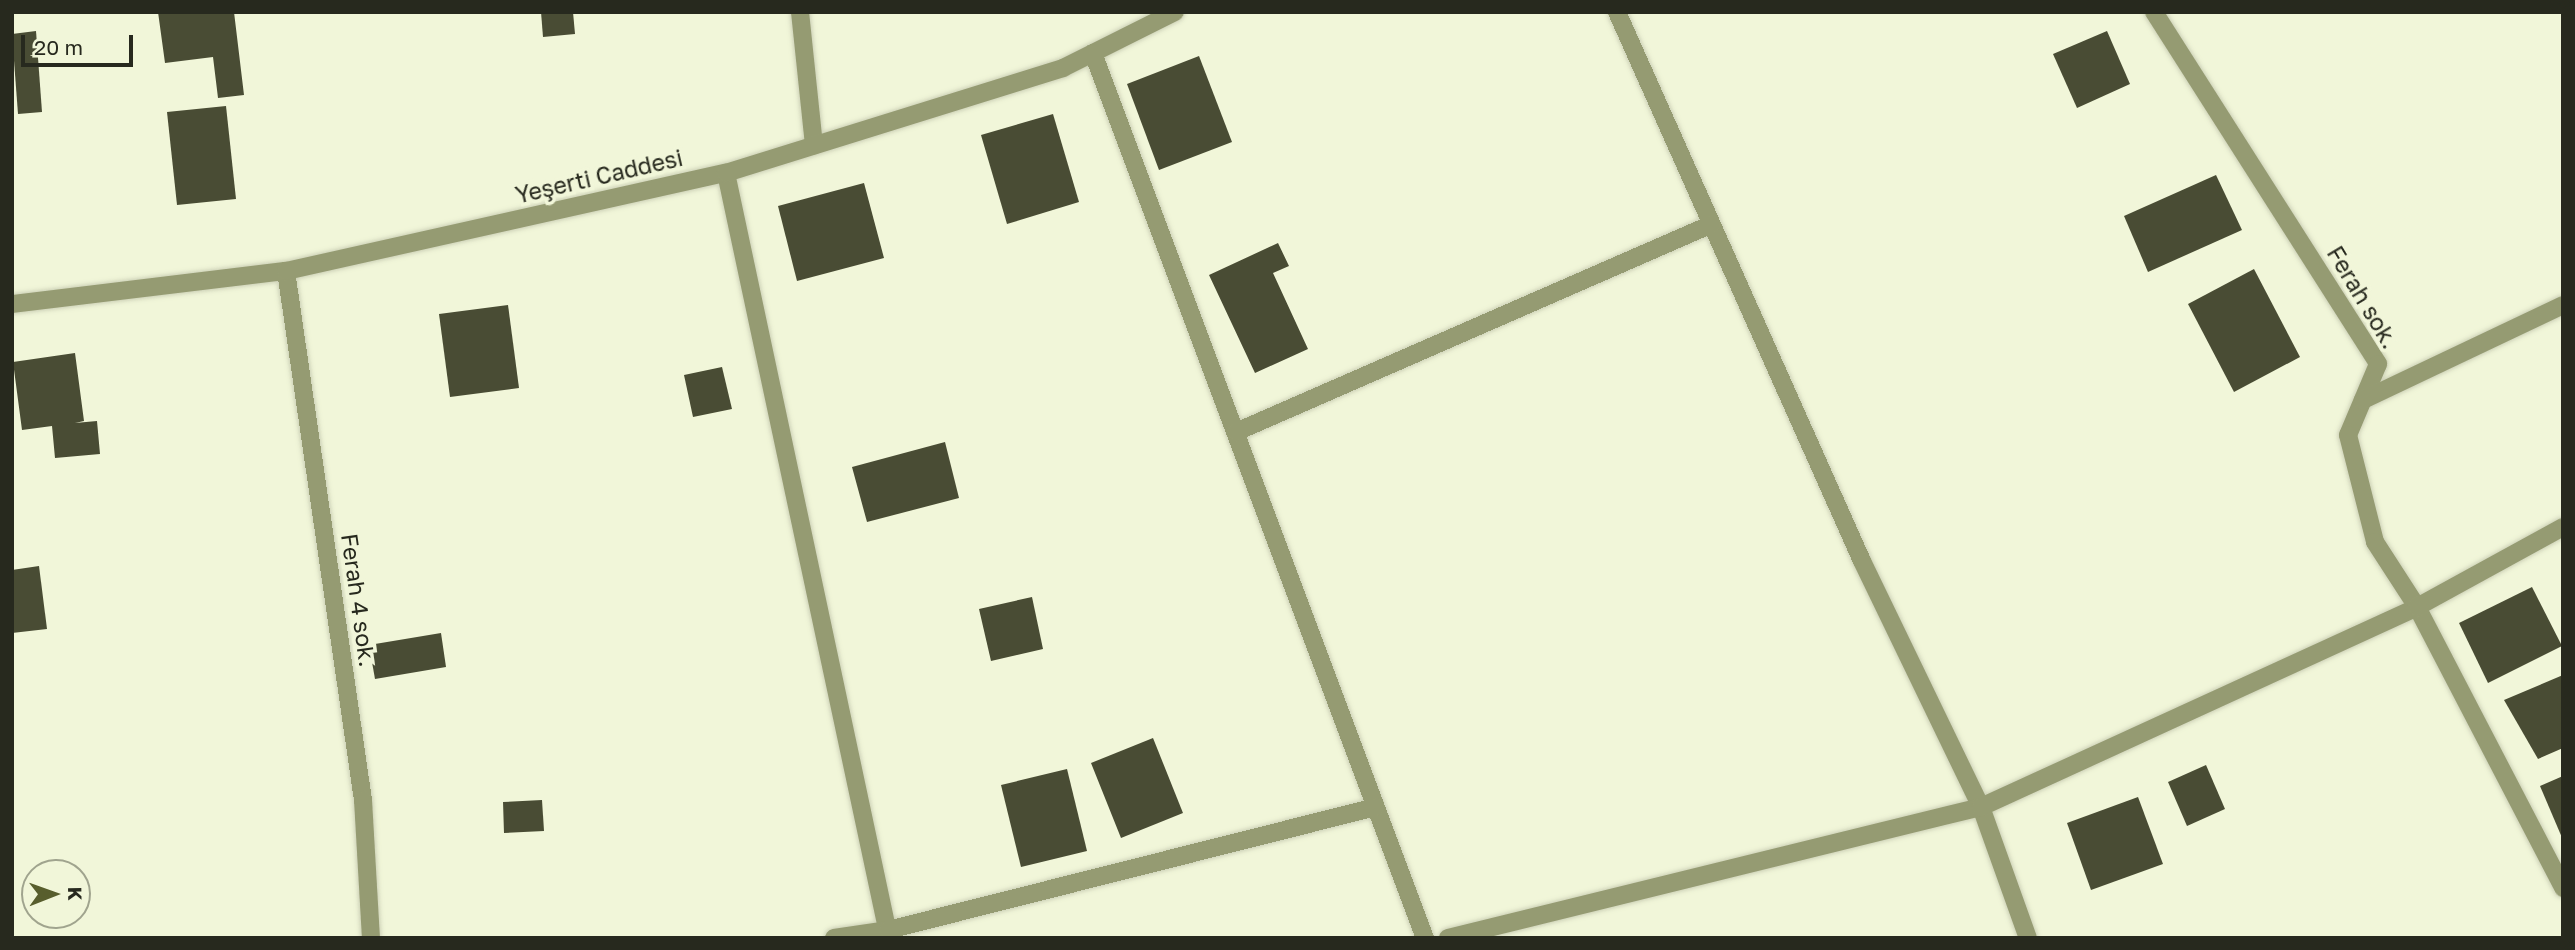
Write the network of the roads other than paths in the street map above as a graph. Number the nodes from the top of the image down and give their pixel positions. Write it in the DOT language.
graph roads {
  1 [pos="800,12"];
  2 [pos="1175,12"];
  3 [pos="1617,12"];
  4 [pos="2154,12"];
  5 [pos="1093,54"];
  6 [pos="814,145"];
  7 [pos="726,173"];
  8 [pos="1712,224"];
  9 [pos="286,271"];
  10 [pos="12,304"];
  11 [pos="2563,305"];
  12 [pos="2363,400"];
  13 [pos="1236,432"];
  14 [pos="2563,527"];
  15 [pos="2417,607"];
  16 [pos="1376,807"];
  17 [pos="1981,807"];
  18 [pos="2563,888"];
  19 [pos="889,934"];
  20 [pos="371,938"];
  21 [pos="834,938"];
  22 [pos="1425,938"];
  23 [pos="1448,938"];
  24 [pos="2028,938"];
  1 -- 6 [label="street"];
  2 -- 5 [label="street, Yeşerti Caddesi"];
  3 -- 8 [label="street"];
  4 -- 12 [label="street, Ferah sok."];
  5 -- 6 [label="street, Yeşerti Caddesi"];
  5 -- 13 [label="street"];
  6 -- 7 [label="street, Yeşerti Caddesi"];
  7 -- 9 [label="street, Yeşerti Caddesi"];
  7 -- 19 [label="street"];
  8 -- 13 [label="street"];
  8 -- 17 [label="street"];
  9 -- 10 [label="street, Yeşerti Caddesi"];
  9 -- 20 [label="street, Ferah 4 sok."];
  11 -- 12 [label="street"];
  12 -- 15 [label="street, Ferah sok."];
  13 -- 16 [label="street"];
  14 -- 15 [label="street"];
  15 -- 17 [label="street"];
  15 -- 18 [label="street, Ferah sok."];
  16 -- 19 [label="street"];
  16 -- 22 [label="street"];
  17 -- 23 [label="street"];
  17 -- 24 [label="street"];
  19 -- 21 [label="street"];
}
